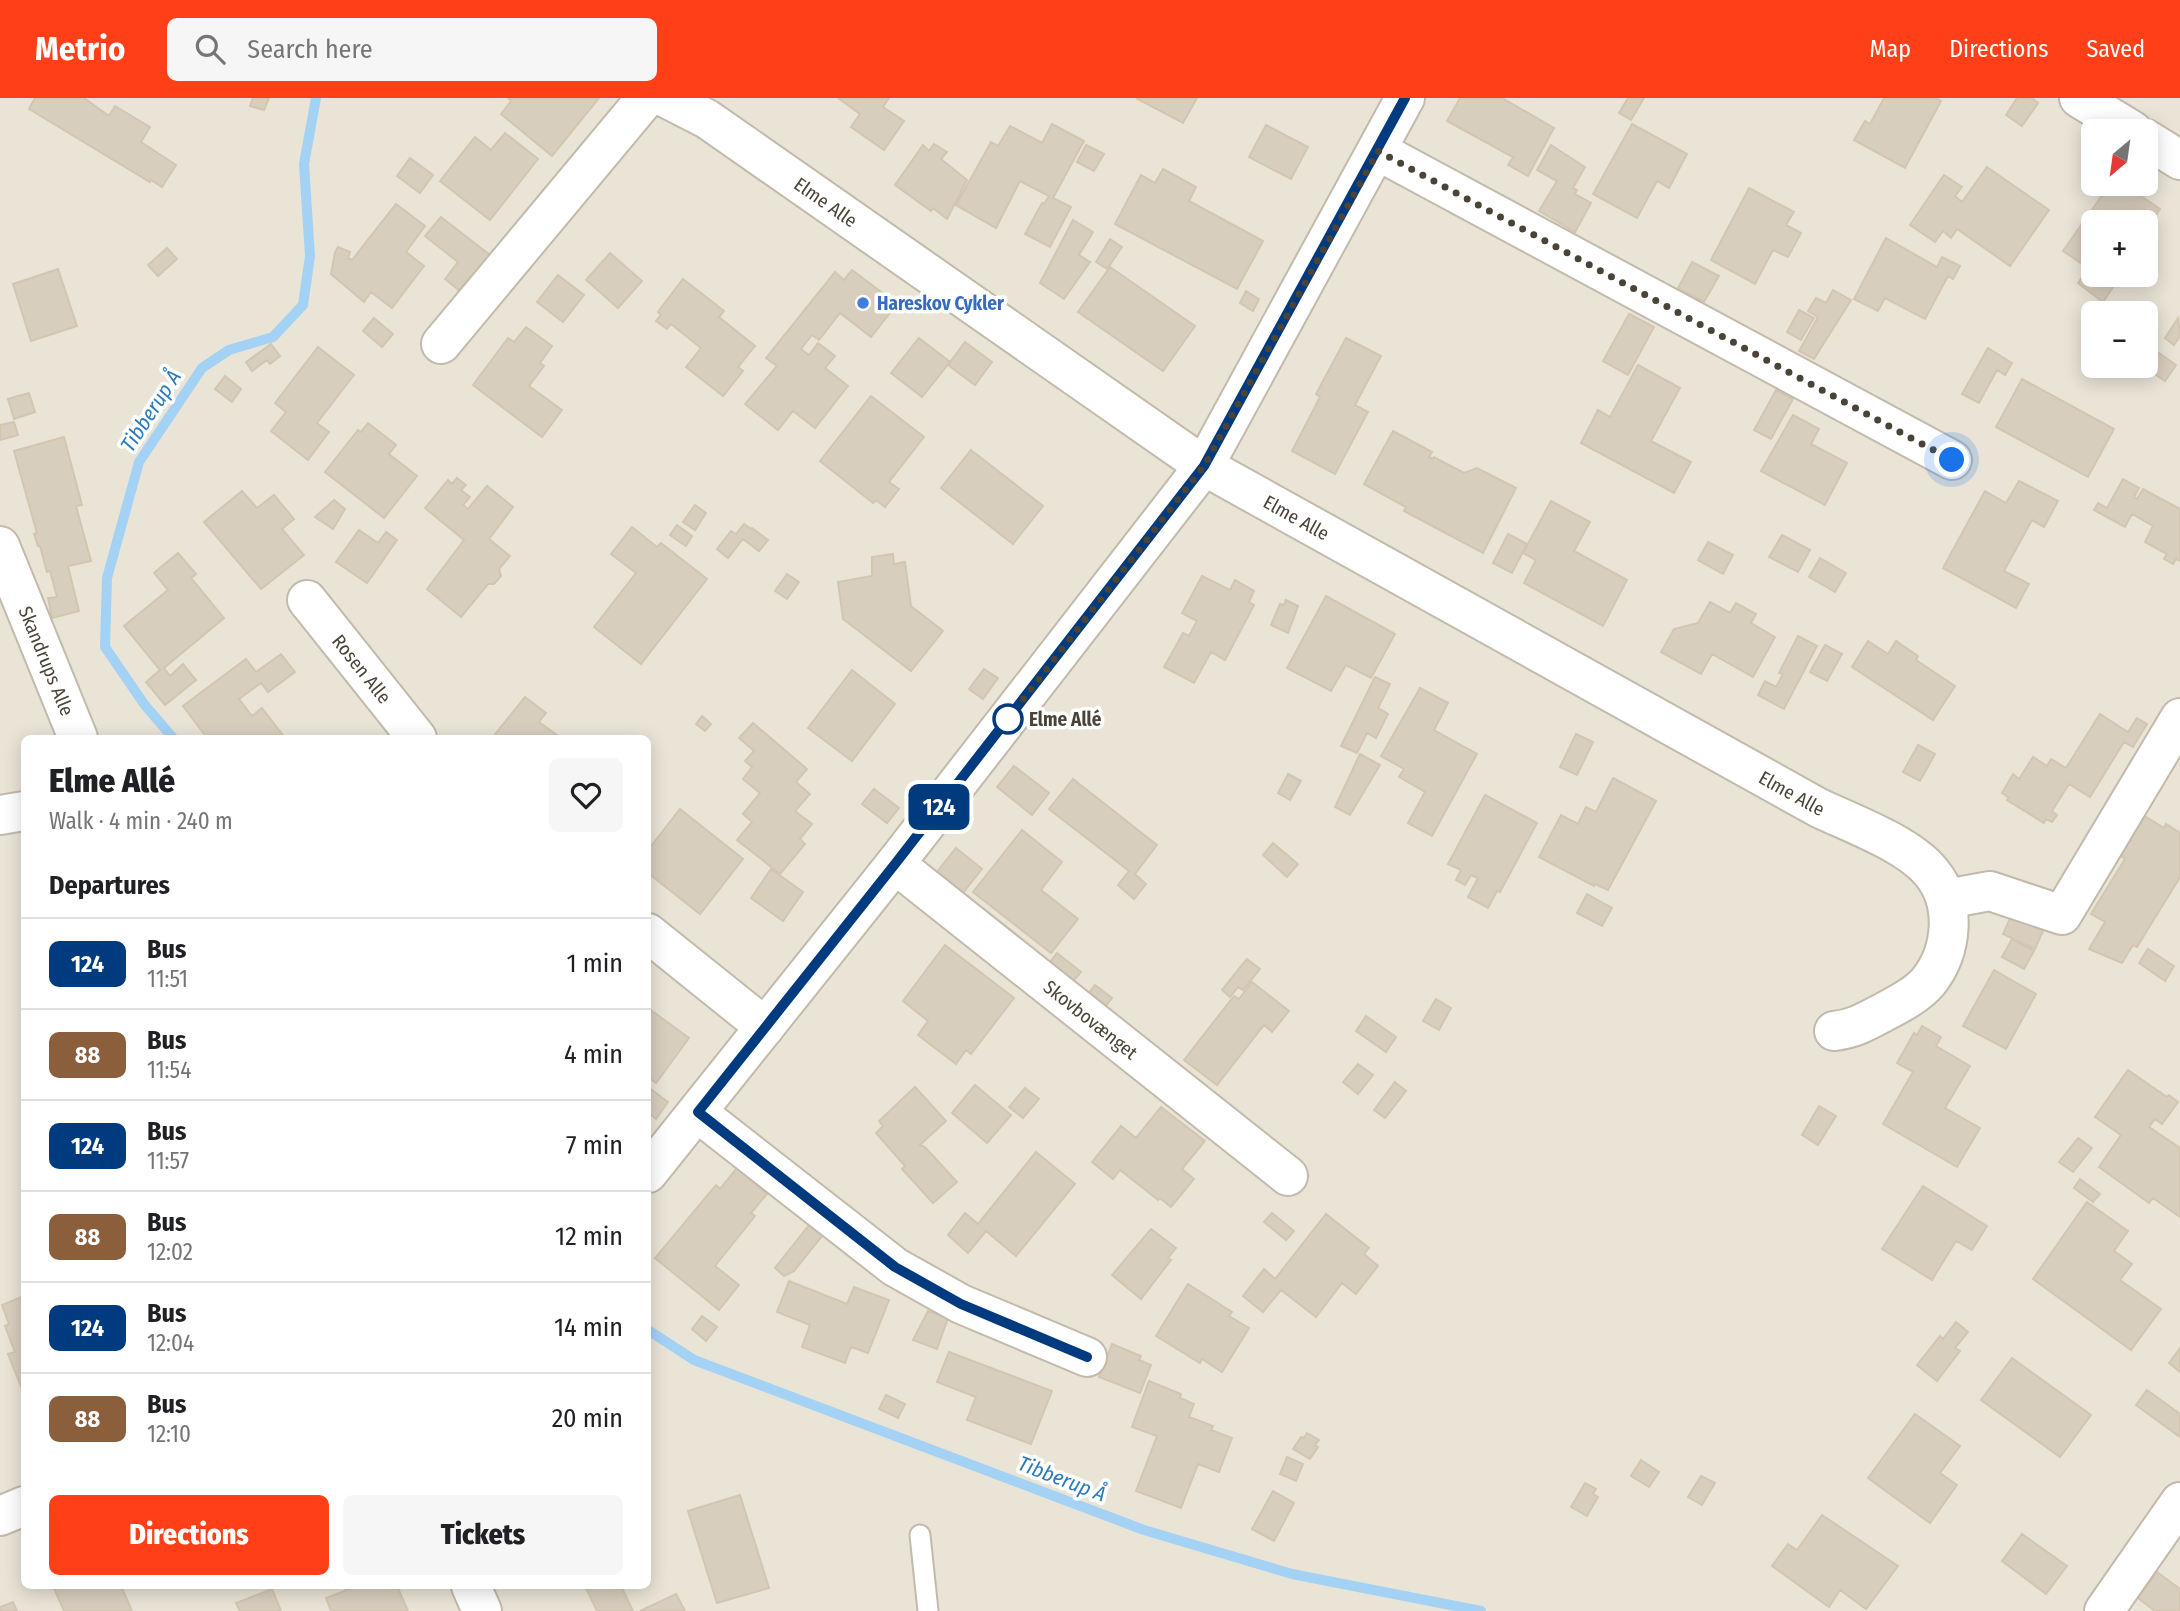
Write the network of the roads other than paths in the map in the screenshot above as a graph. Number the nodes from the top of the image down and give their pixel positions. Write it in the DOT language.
graph roads {
  1 [pos="646,98"];
  2 [pos="666,98"];
  3 [pos="1405,98"];
  4 [pos="2079,98"];
  5 [pos="715,109"];
  6 [pos="2113,119"];
  7 [pos="2158,146"];
  8 [pos="1378,151"];
  9 [pos="2180,160"];
  10 [pos="441,344"];
  11 [pos="1952,460"];
  12 [pos="1204,466"];
  13 [pos="0,545"];
  14 [pos="307,600"];
  15 [pos="2180,718"];
  16 [pos="77,735"];
  17 [pos="415,735"];
  18 [pos="21,812"];
  19 [pos="0,815"];
  20 [pos="895,864"];
  21 [pos="1946,899"];
  22 [pos="651,935"];
  23 [pos="765,1027"];
  24 [pos="1834,1031"];
  25 [pos="698,1112"];
  26 [pos="651,1169"];
  27 [pos="1287,1176"];
  28 [pos="1087,1357"];
  29 [pos="2180,1502"];
  30 [pos="21,1507"];
  31 [pos="0,1516"];
  32 [pos="919,1535"];
  33 [pos="472,1589"];
  34 [pos="482,1611"];
  35 [pos="928,1611"];
  36 [pos="2104,1611"];
  1 -- 10 [label="street"];
  2 -- 5 [label="street, Elme Alle"];
  3 -- 8 [label="street"];
  4 -- 6 [label="street"];
  5 -- 12 [label="street, Elme Alle"];
  7 -- 9 [label="street"];
  8 -- 11 [label="street"];
  8 -- 12 [label="street"];
  12 -- 20 [label="street"];
  12 -- 21 [label="street, Elme Alle"];
  13 -- 16 [label="street, Skandrups Alle"];
  14 -- 17 [label="street, Rosen Alle"];
  15 -- 21 [label="street"];
  18 -- 19 [label="street"];
  20 -- 23 [label="street"];
  20 -- 27 [label="street, Skovbovænget"];
  21 -- 24 [label="street, Elme Alle"];
  22 -- 23 [label="street"];
  23 -- 25 [label="street"];
  25 -- 26 [label="street"];
  25 -- 28 [label="street"];
  29 -- 36 [label="street"];
  30 -- 31 [label="street"];
  32 -- 35 [label="lane"];
  33 -- 34 [label="street"];
}
